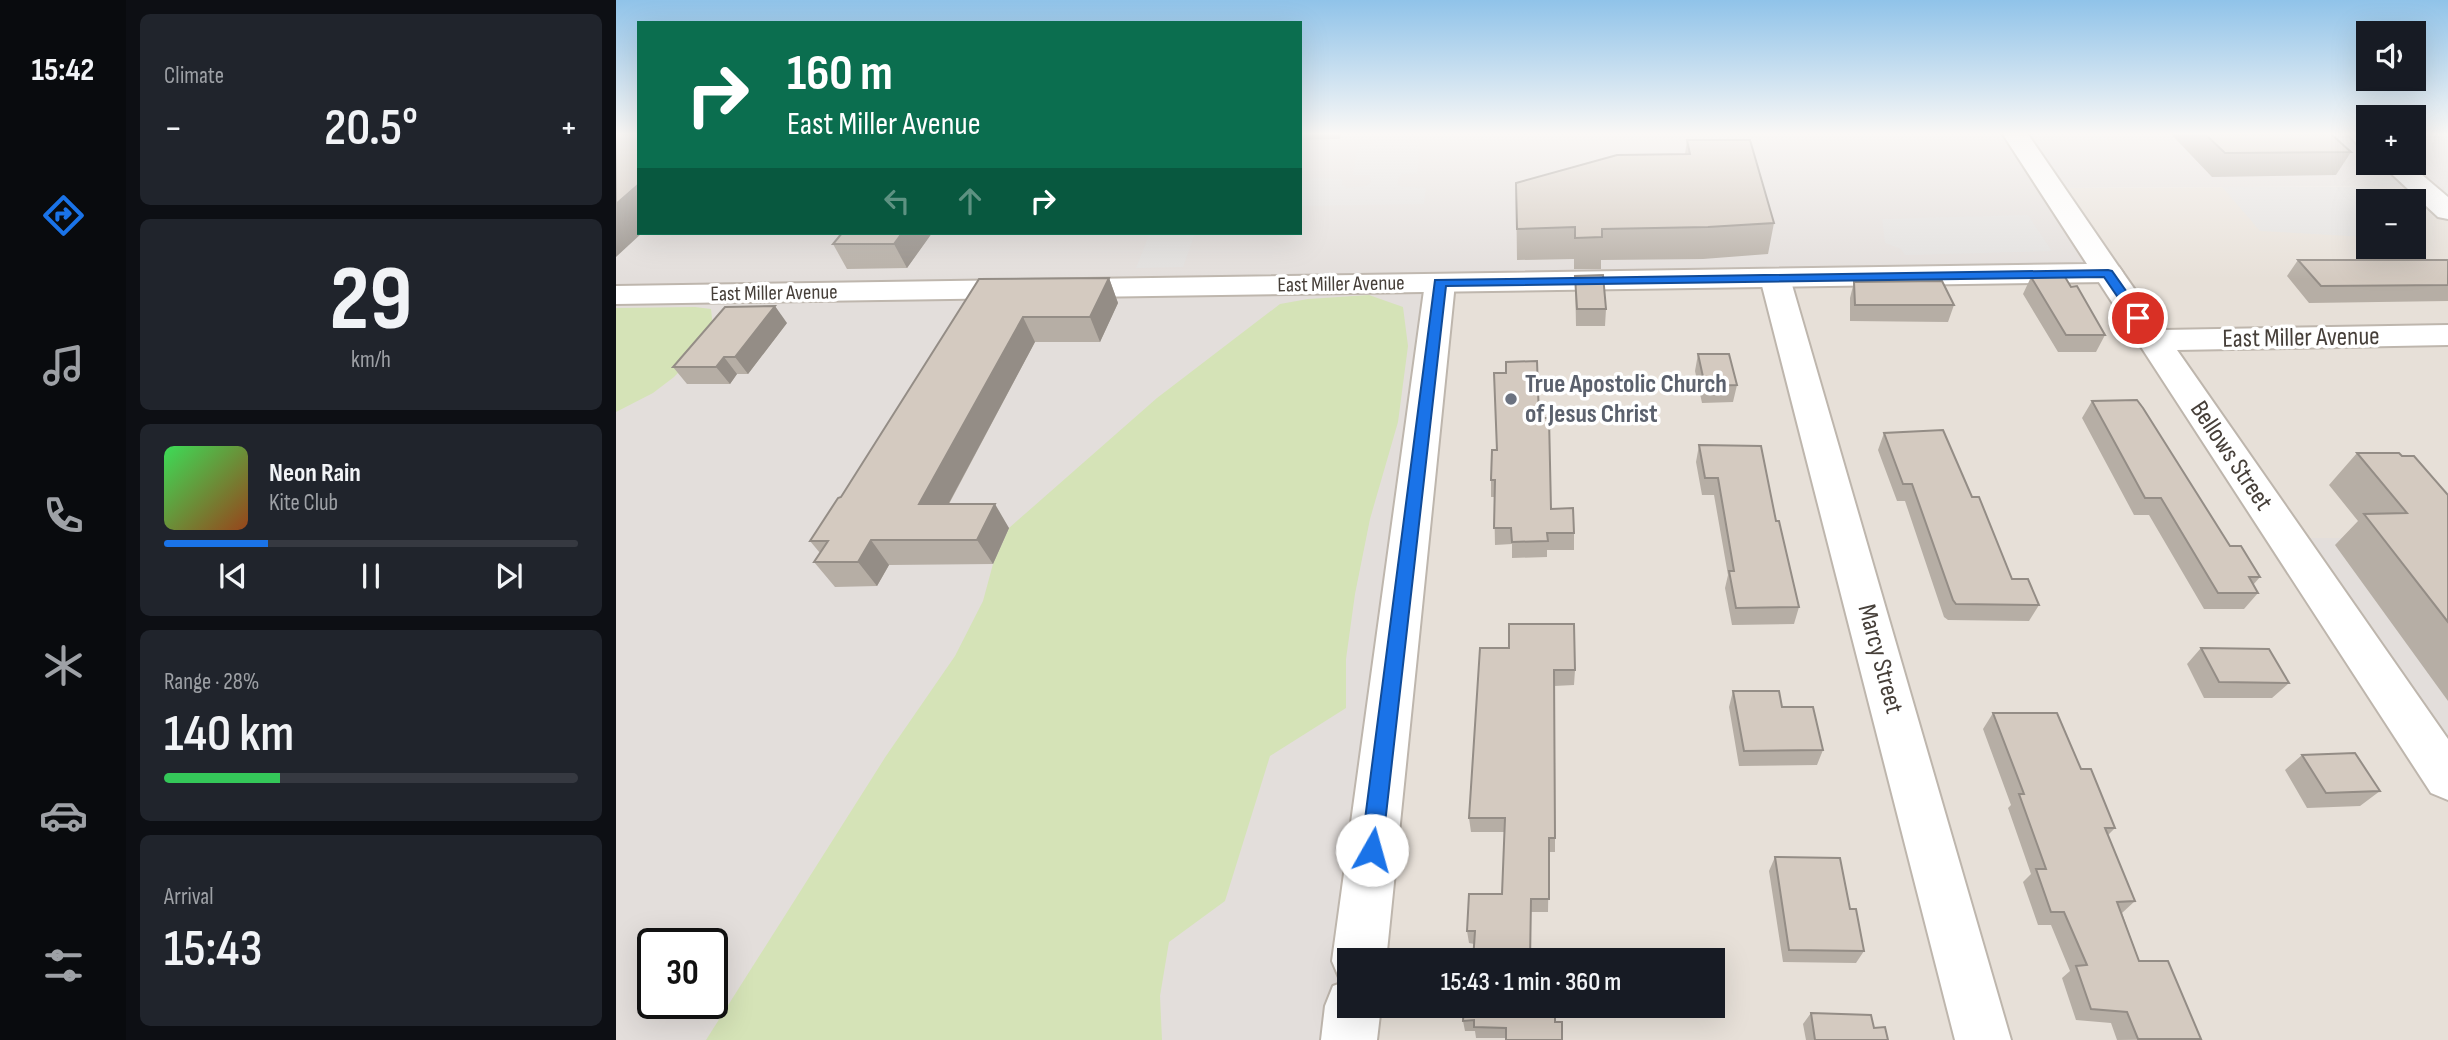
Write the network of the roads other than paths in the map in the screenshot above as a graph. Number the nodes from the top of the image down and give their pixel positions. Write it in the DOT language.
graph roads {
  1 [pos="2047,182"];
  2 [pos="2414,182"];
  3 [pos="2448,211"];
  4 [pos="2108,273"];
  5 [pos="1775,278"];
  6 [pos="1440,283"];
  7 [pos="616,295"];
  8 [pos="2448,335"];
  9 [pos="2154,340"];
  10 [pos="2448,778"];
  11 [pos="1361,948"];
  12 [pos="1352,1018"];
  13 [pos="1349,1040"];
  14 [pos="1983,1040"];
  1 -- 4 [label="street, Bellows Street"];
  2 -- 3 [label="street"];
  4 -- 5 [label="street, East Miller Avenue"];
  4 -- 9 [label="street, Bellows Street"];
  5 -- 6 [label="street, East Miller Avenue"];
  5 -- 14 [label="street, Marcy Street"];
  6 -- 7 [label="street, East Miller Avenue"];
  6 -- 11 [label="street"];
  8 -- 9 [label="street, East Miller Avenue"];
  9 -- 10 [label="street, Bellows Street"];
  12 -- 13 [label="street"];
}
